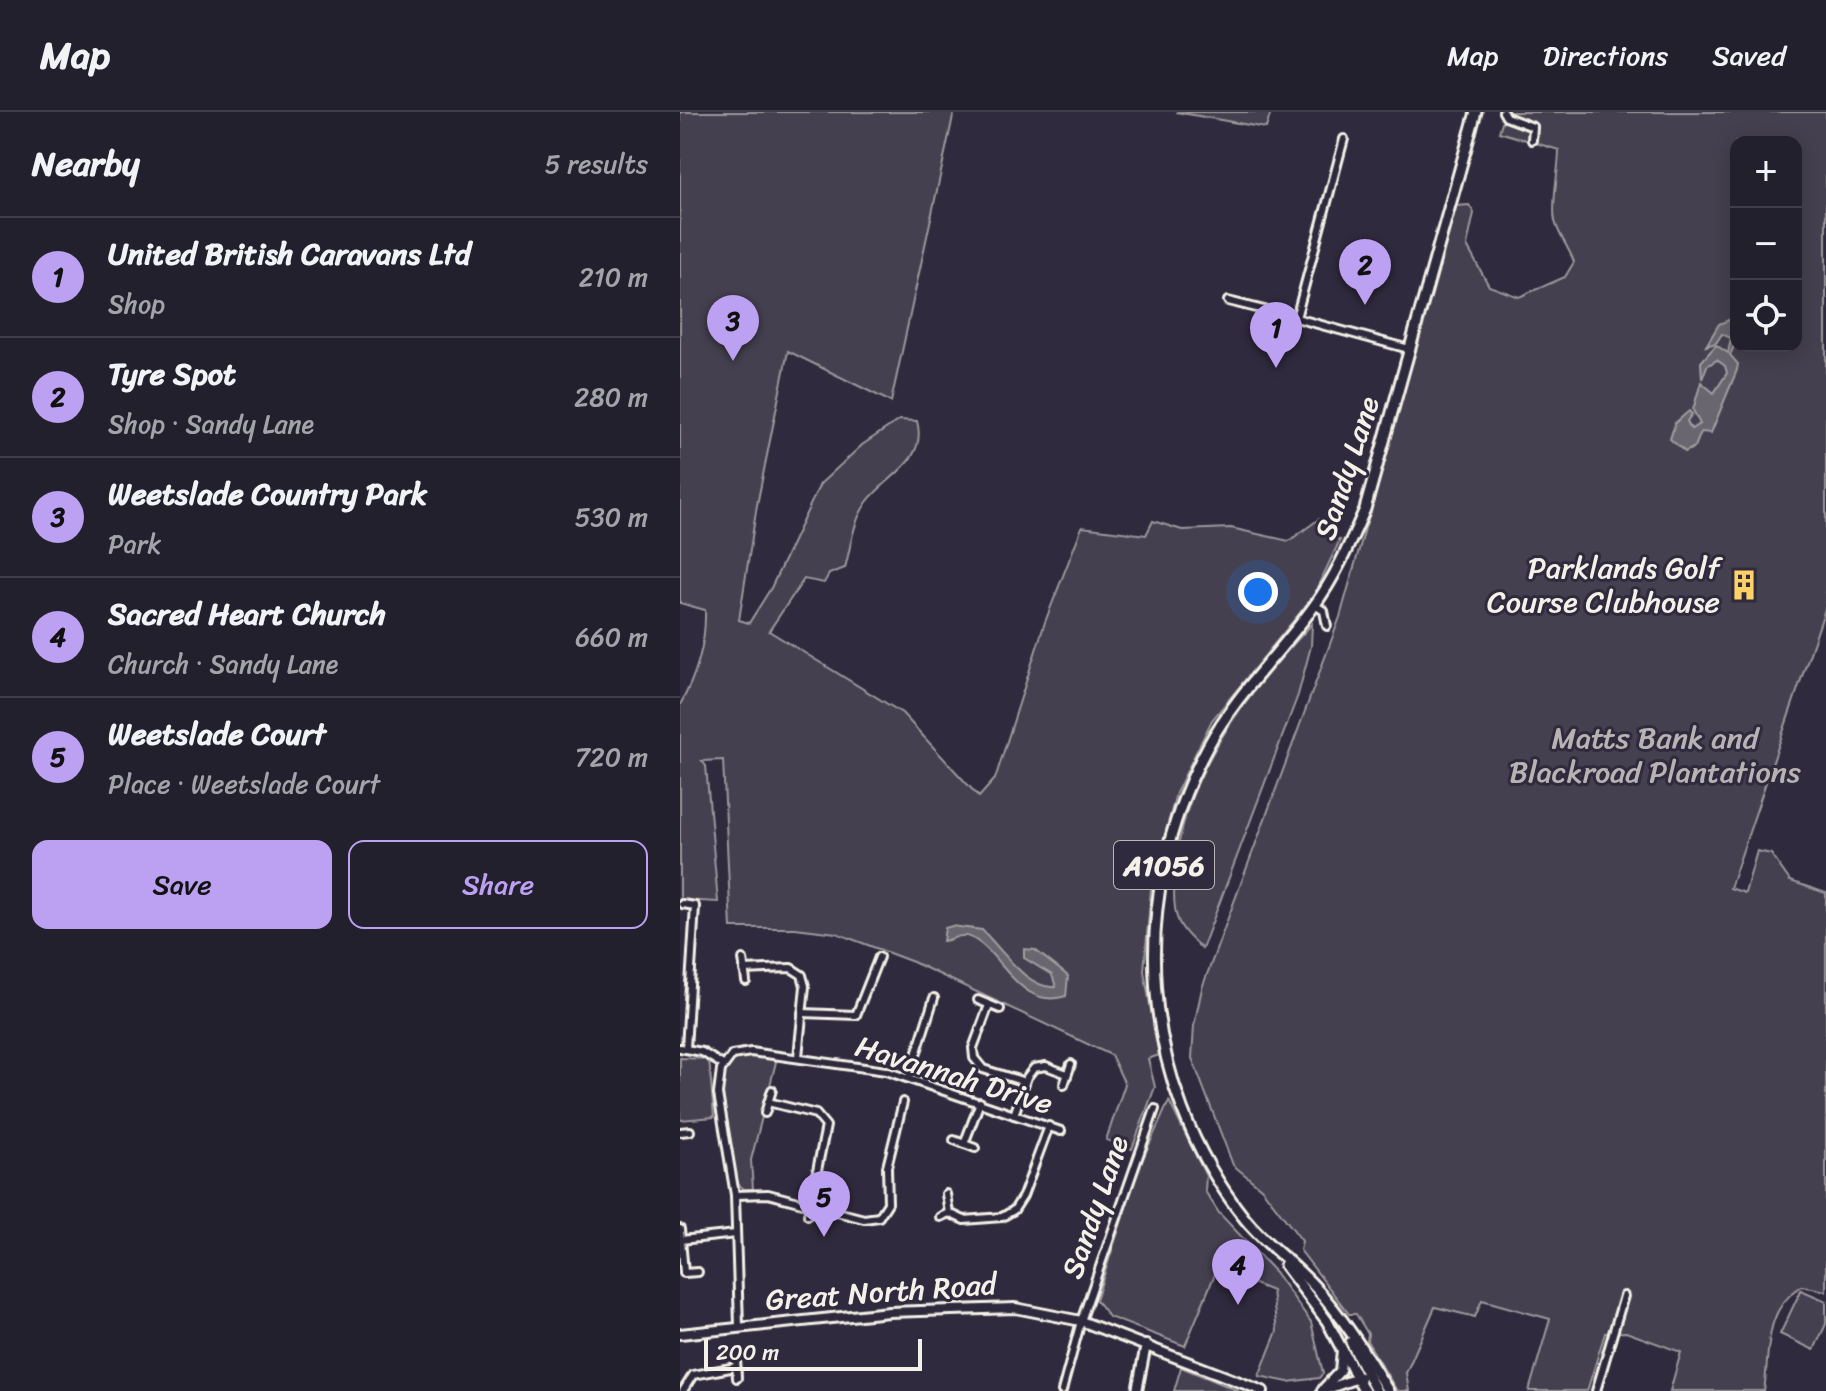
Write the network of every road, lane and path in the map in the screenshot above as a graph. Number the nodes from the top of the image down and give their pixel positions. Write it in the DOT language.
graph roads {
  1 [pos="1476,112"];
  2 [pos="1503,112"];
  3 [pos="1344,139"];
  4 [pos="1532,140"];
  5 [pos="1228,301"];
  6 [pos="1296,318"];
  7 [pos="1409,349"];
  8 [pos="1315,605"];
  9 [pos="1327,626"];
  10 [pos="682,904"];
  11 [pos="695,906"];
  12 [pos="707,906"];
  13 [pos="879,957"];
  14 [pos="743,959"];
  15 [pos="744,970"];
  16 [pos="873,972"];
  17 [pos="884,976"];
  18 [pos="746,981"];
  19 [pos="680,991"];
  20 [pos="690,992"];
  21 [pos="934,998"];
  22 [pos="978,1000"];
  23 [pos="989,1005"];
  24 [pos="1000,1009"];
  25 [pos="802,1013"];
  26 [pos="929,1014"];
  27 [pos="939,1017"];
  28 [pos="683,1048"];
  29 [pos="798,1057"];
  30 [pos="1071,1064"];
  31 [pos="723,1065"];
  32 [pos="1067,1074"];
  33 [pos="909,1077"];
  34 [pos="1025,1082"];
  35 [pos="1064,1085"];
  36 [pos="772,1090"];
  37 [pos="768,1102"];
  38 [pos="903,1102"];
  39 [pos="980,1102"];
  40 [pos="1155,1109"];
  41 [pos="765,1113"];
  42 [pos="1014,1115"];
  43 [pos="899,1118"];
  44 [pos="910,1121"];
  45 [pos="1049,1126"];
  46 [pos="690,1131"];
  47 [pos="1061,1131"];
  48 [pos="680,1132"];
  49 [pos="954,1140"];
  50 [pos="964,1144"];
  51 [pos="975,1148"];
  52 [pos="946,1194"];
  53 [pos="735,1195"];
  54 [pos="808,1204"];
  55 [pos="949,1213"];
  56 [pos="808,1215"];
  57 [pos="940,1217"];
  58 [pos="680,1229"];
  59 [pos="736,1234"];
  60 [pos="681,1240"];
  61 [pos="1270,1247"];
  62 [pos="698,1272"];
  63 [pos="682,1273"];
  64 [pos="1624,1296"];
  65 [pos="1337,1314"];
  66 [pos="1081,1321"];
  67 [pos="739,1326"];
  68 [pos="680,1334"];
  69 [pos="1146,1345"];
  70 [pos="1342,1350"];
  71 [pos="736,1358"];
  72 [pos="736,1367"];
  73 [pos="737,1378"];
  74 [pos="1368,1378"];
  75 [pos="1358,1387"];
  76 [pos="683,1391"];
  77 [pos="1062,1391"];
  78 [pos="1137,1391"];
  79 [pos="1263,1391"];
  80 [pos="1321,1391"];
  81 [pos="1376,1391"];
  82 [pos="1388,1391"];
  83 [pos="1596,1391"];
  1 -- 7 [label="main road, Sandy Lane / A1056"];
  2 -- 4 [label="street"];
  3 -- 6 [label="street"];
  5 -- 6 [label="street"];
  6 -- 7 [label="street"];
  7 -- 8 [label="main road, Sandy Lane / A1056"];
  8 -- 9 [label="street"];
  8 -- 61 [label="main road, Sandy Lane / A1056"];
  10 -- 11 [label="street"];
  11 -- 12 [label="street"];
  11 -- 20 [label="street"];
  13 -- 16 [label="street"];
  14 -- 15 [label="street"];
  15 -- 18 [label="street"];
  15 -- 25 [label="street"];
  16 -- 17 [label="street"];
  16 -- 25 [label="street"];
  19 -- 20 [label="street"];
  20 -- 28 [label="street"];
  21 -- 26 [label="street"];
  22 -- 23 [label="street"];
  23 -- 24 [label="street"];
  23 -- 34 [label="street"];
  25 -- 29 [label="street"];
  26 -- 27 [label="street"];
  26 -- 33 [label="street"];
  28 -- 31 [label="street"];
  29 -- 31 [label="street, Havannah Drive"];
  29 -- 33 [label="street, Havannah Drive"];
  30 -- 32 [label="street"];
  31 -- 53 [label="street"];
  32 -- 34 [label="street"];
  32 -- 35 [label="street"];
  33 -- 39 [label="street, Havannah Drive"];
  34 -- 42 [label="street"];
  36 -- 37 [label="street"];
  37 -- 41 [label="street"];
  37 -- 54 [label="street"];
  38 -- 43 [label="street"];
  39 -- 42 [label="street, Havannah Drive"];
  39 -- 50 [label="street"];
  40 -- 66 [label="street, Sandy Lane"];
  42 -- 45 [label="street, Havannah Drive"];
  43 -- 44 [label="street"];
  43 -- 54 [label="street"];
  45 -- 47 [label="street, Havannah Drive"];
  45 -- 55 [label="street"];
  46 -- 48 [label="street"];
  49 -- 50 [label="street"];
  50 -- 51 [label="street"];
  52 -- 55 [label="street"];
  53 -- 54 [label="street"];
  53 -- 59 [label="street"];
  54 -- 56 [label="street"];
  55 -- 57 [label="street"];
  58 -- 60 [label="street"];
  59 -- 60 [label="street"];
  59 -- 67 [label="street"];
  60 -- 63 [label="street"];
  61 -- 65 [label="main road, Sandy Lane / A1056"];
  61 -- 70 [label="main road, Sandy Lane / A1056"];
  62 -- 63 [label="street"];
  64 -- 83 [label="street"];
  65 -- 74 [label="main road"];
  65 -- 82 [label="main road, Sandy Lane / A1056"];
  66 -- 67 [label="main road, Great North Road"];
  66 -- 69 [label="main road, Great North Road"];
  66 -- 77 [label="street, Sandy Lane"];
  67 -- 68 [label="main road, Great North Road"];
  69 -- 78 [label="main road"];
  69 -- 79 [label="main road, Great North Road"];
  70 -- 75 [label="main road, Sandy Lane / A1056"];
  70 -- 80 [label="main road"];
  71 -- 72 [label="street"];
  72 -- 73 [label="street"];
  72 -- 76 [label="street"];
  74 -- 75 [label="main road"];
  74 -- 81 [label="main road"];
  75 -- 80 [label="main road"];
}
